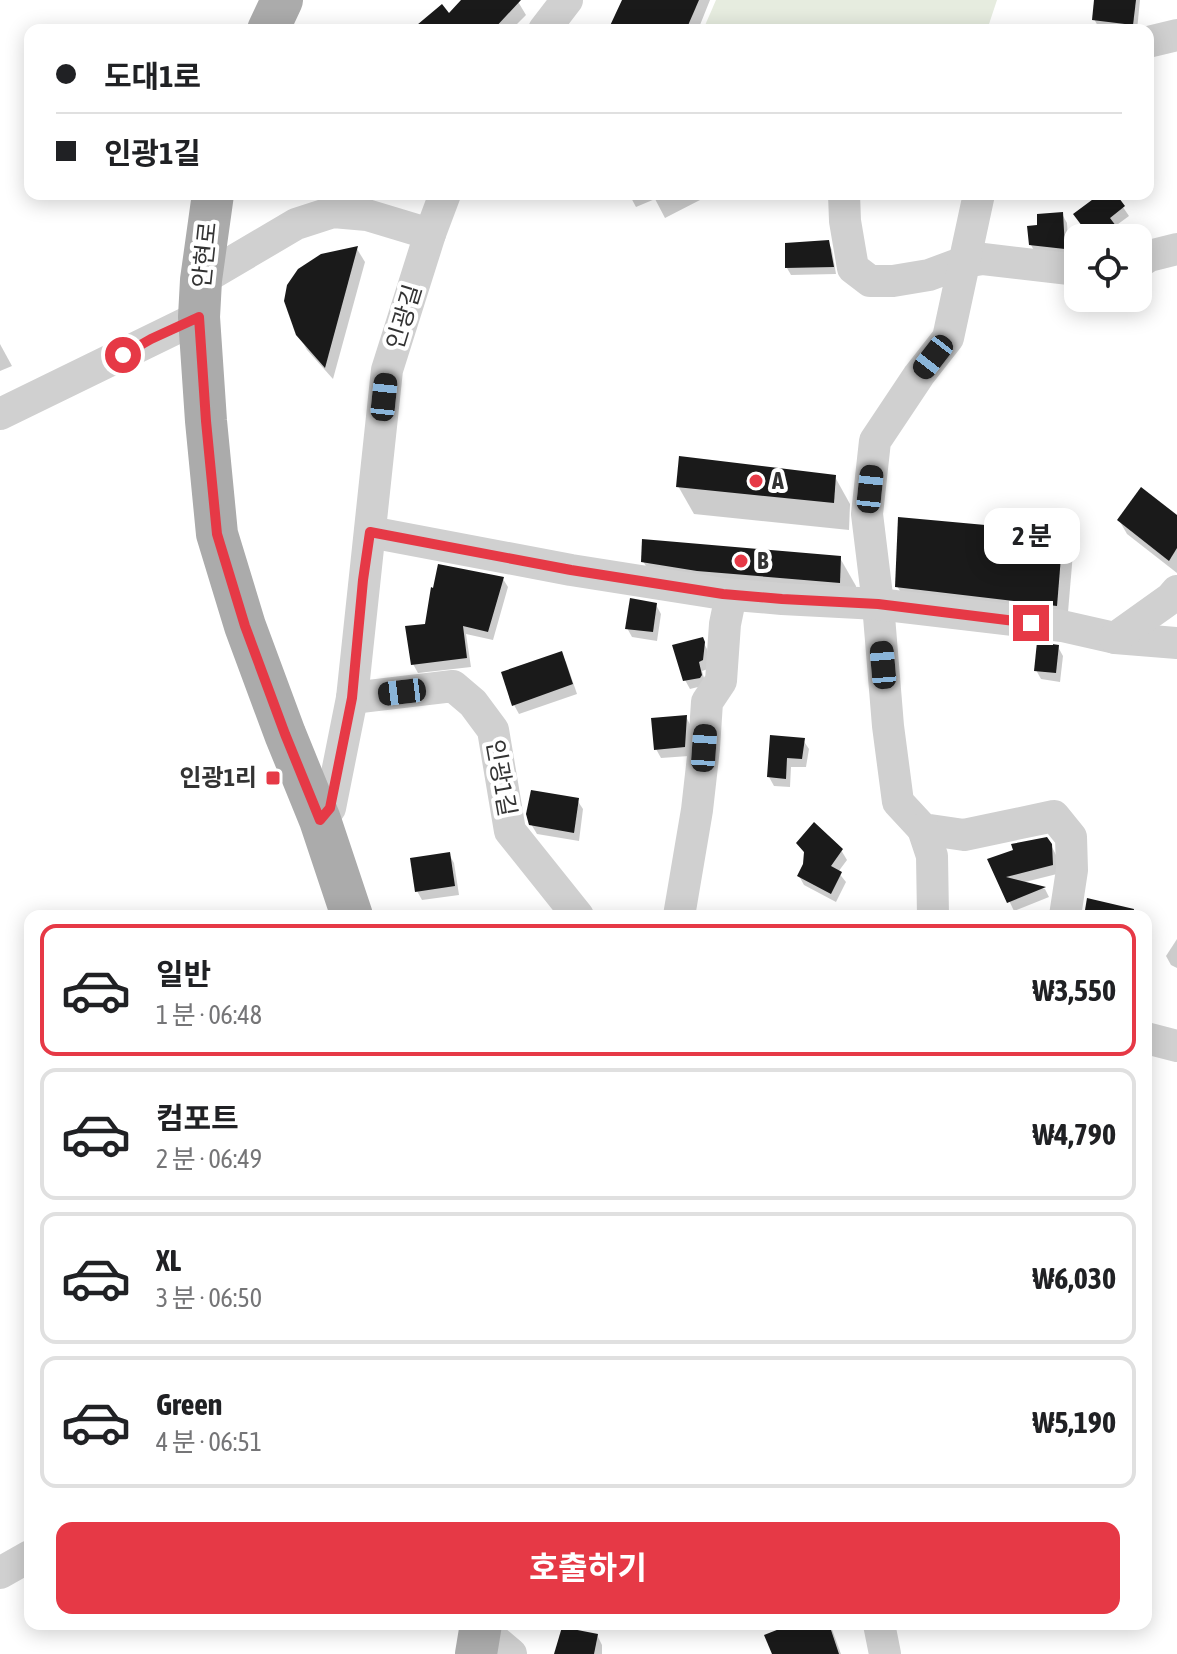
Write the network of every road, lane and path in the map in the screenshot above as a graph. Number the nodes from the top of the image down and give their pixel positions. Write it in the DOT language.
graph roads {
  1 [pos="282,0"];
  2 [pos="271,24"];
  3 [pos="1177,35"];
  4 [pos="1154,41"];
  5 [pos="212,200"];
  6 [pos="443,200"];
  7 [pos="844,200"];
  8 [pos="978,200"];
  9 [pos="430,234"];
  10 [pos="1177,249"];
  11 [pos="1152,255"];
  12 [pos="964,262"];
  13 [pos="1064,268"];
  14 [pos="200,298"];
  15 [pos="0,414"];
  16 [pos="370,532"];
  17 [pos="1177,591"];
  18 [pos="731,595"];
  19 [pos="878,604"];
  20 [pos="1115,638"];
  21 [pos="1177,643"];
  22 [pos="352,698"];
  23 [pos="320,820"];
  24 [pos="923,829"];
  25 [pos="350,910"];
  26 [pos="573,910"];
  27 [pos="680,910"];
  28 [pos="933,910"];
  29 [pos="1066,910"];
  30 [pos="1152,1040"];
  31 [pos="1177,1046"];
  32 [pos="24,1559"];
  33 [pos="0,1573"];
  34 [pos="880,1630"];
  35 [pos="885,1654"];
  1 -- 2 [label="main road"];
  3 -- 4 [label="street"];
  5 -- 14 [label="main road, 안현로"];
  6 -- 9 [label="street, 인광길"];
  7 -- 12 [label="street"];
  8 -- 12 [label="street"];
  9 -- 14 [label="street"];
  9 -- 16 [label="street, 인광길"];
  10 -- 11 [label="street"];
  12 -- 13 [label="street"];
  12 -- 19 [label="street"];
  14 -- 15 [label="street"];
  14 -- 23 [label="main road, 안현로"];
  16 -- 18 [label="street"];
  16 -- 22 [label="street, 인광길"];
  17 -- 20 [label="street"];
  18 -- 19 [label="street"];
  18 -- 27 [label="street"];
  19 -- 20 [label="street"];
  19 -- 24 [label="street"];
  20 -- 21 [label="street"];
  22 -- 23 [label="street, 인광길"];
  22 -- 26 [label="street, 인광1길"];
  23 -- 25 [label="main road, 안현로"];
  24 -- 28 [label="street"];
  24 -- 29 [label="street"];
  30 -- 31 [label="street"];
  32 -- 33 [label="street"];
  34 -- 35 [label="street"];
}
